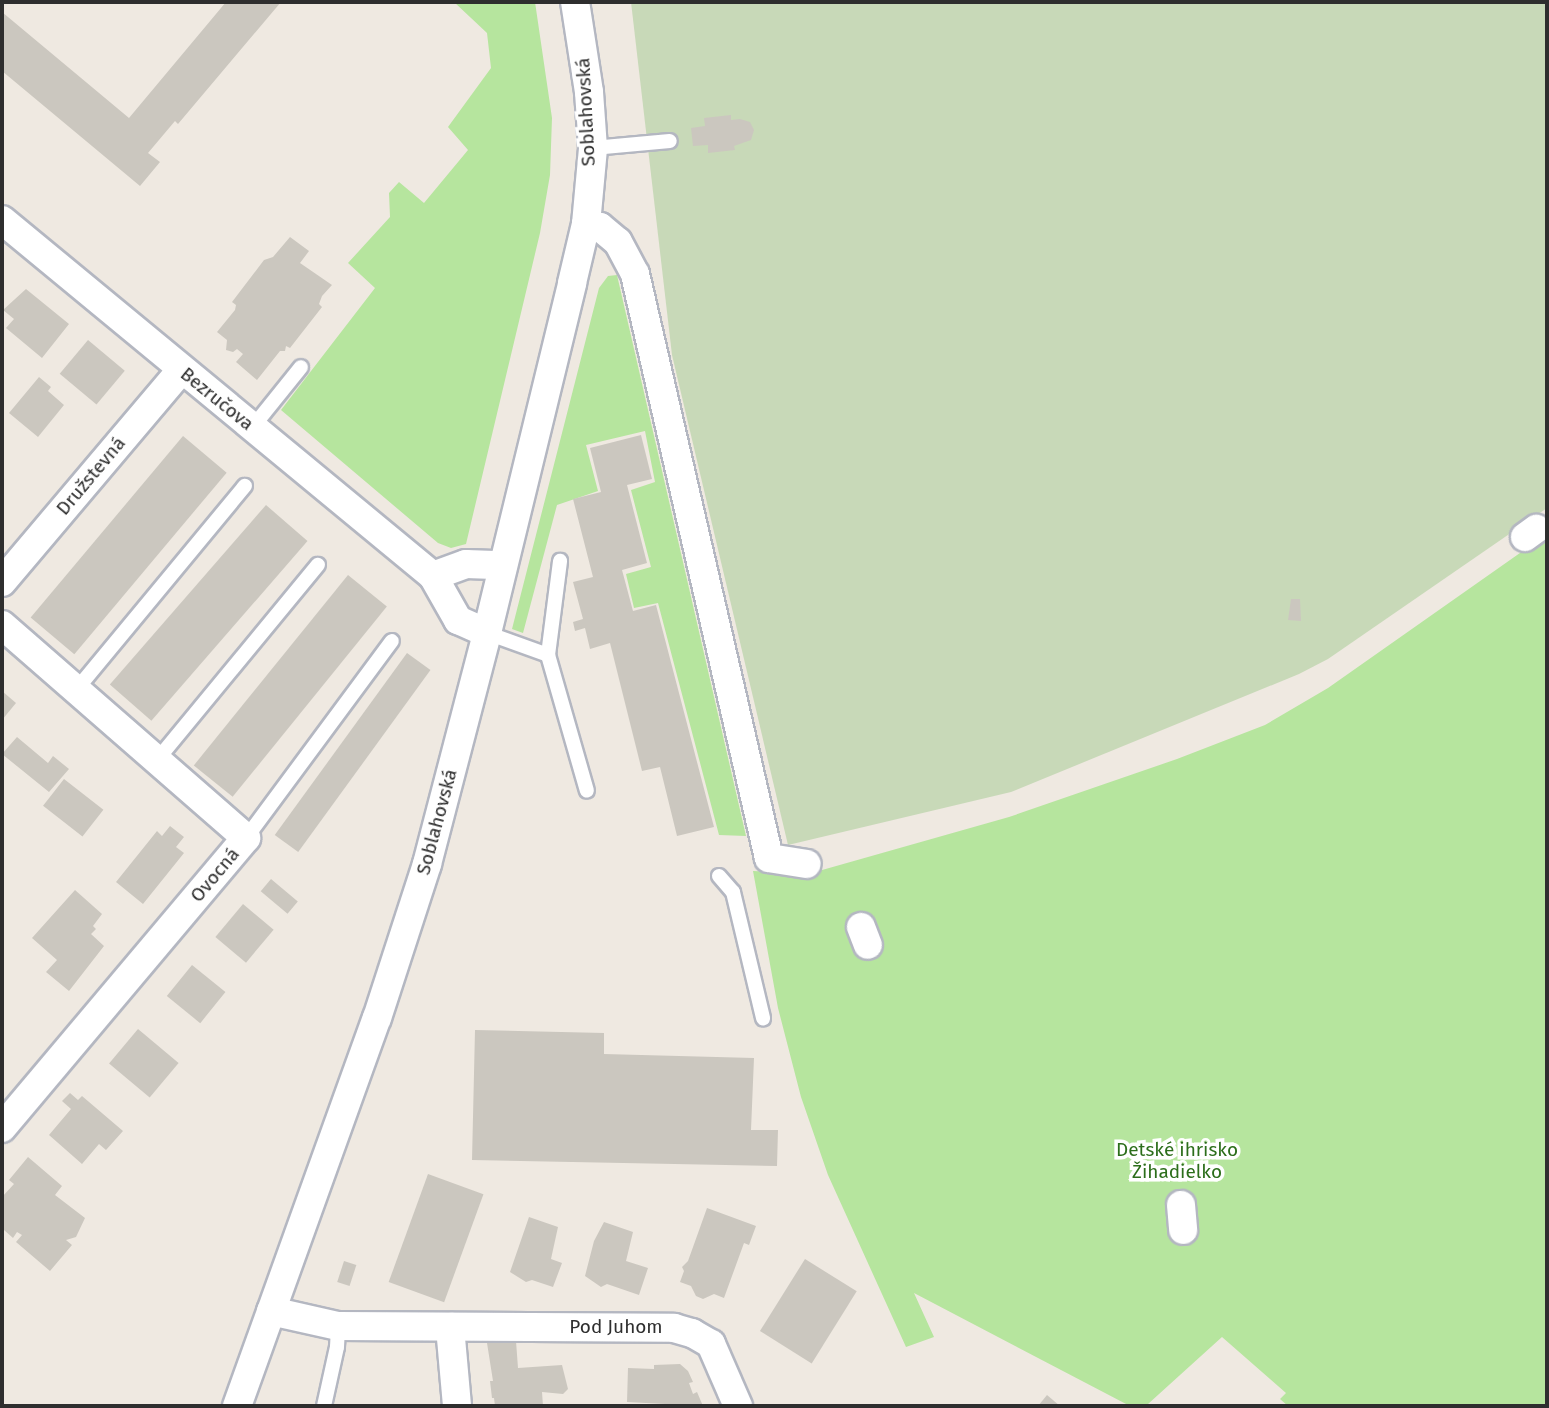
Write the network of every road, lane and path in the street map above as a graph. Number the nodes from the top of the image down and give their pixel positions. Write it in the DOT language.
graph roads {
  1 [pos="575,2"];
  2 [pos="670,141"];
  3 [pos="593,148"];
  4 [pos="2,220"];
  5 [pos="586,223"];
  6 [pos="301,367"];
  7 [pos="181,370"];
  8 [pos="252,428"];
  9 [pos="245,486"];
  10 [pos="560,561"];
  11 [pos="318,565"];
  12 [pos="502,565"];
  13 [pos="433,576"];
  14 [pos="2,582"];
  15 [pos="2,625"];
  16 [pos="487,633"];
  17 [pos="393,641"];
  18 [pos="548,655"];
  19 [pos="76,690"];
  20 [pos="157,760"];
  21 [pos="587,791"];
  22 [pos="246,838"];
  23 [pos="807,864"];
  24 [pos="719,876"];
  25 [pos="763,1018"];
  26 [pos="2,1128"];
  27 [pos="271,1311"];
  28 [pos="338,1326"];
  29 [pos="450,1327"];
  30 [pos="237,1406"];
  31 [pos="324,1406"];
  32 [pos="457,1406"];
  33 [pos="738,1406"];
  1 -- 3 [label="street, Soblahovská"];
  2 -- 3 [label="lane"];
  3 -- 5 [label="street, Soblahovská"];
  4 -- 7 [label="street, Bezručova"];
  5 -- 12 [label="street, Soblahovská"];
  5 -- 23 [label="street"];
  6 -- 8 [label="lane"];
  7 -- 8 [label="street, Bezručova"];
  7 -- 14 [label="street, Družstevná"];
  8 -- 13 [label="street, Bezručova"];
  9 -- 19 [label="lane"];
  10 -- 18 [label="lane"];
  11 -- 20 [label="lane"];
  12 -- 13 [label="street"];
  12 -- 16 [label="street, Soblahovská"];
  13 -- 16 [label="street, Bezručova"];
  15 -- 19 [label="street, Ovocná"];
  16 -- 18 [label="lane"];
  16 -- 27 [label="street, Soblahovská"];
  17 -- 22 [label="lane"];
  18 -- 21 [label="lane"];
  19 -- 20 [label="street, Ovocná"];
  20 -- 22 [label="street, Ovocná"];
  22 -- 26 [label="street, Ovocná"];
  24 -- 25 [label="lane"];
  27 -- 28 [label="street, Pod Juhom"];
  27 -- 30 [label="street, Soblahovská"];
  28 -- 29 [label="street, Pod Juhom"];
  28 -- 31 [label="lane"];
  29 -- 32 [label="street"];
  29 -- 33 [label="street, Pod Juhom"];
}
